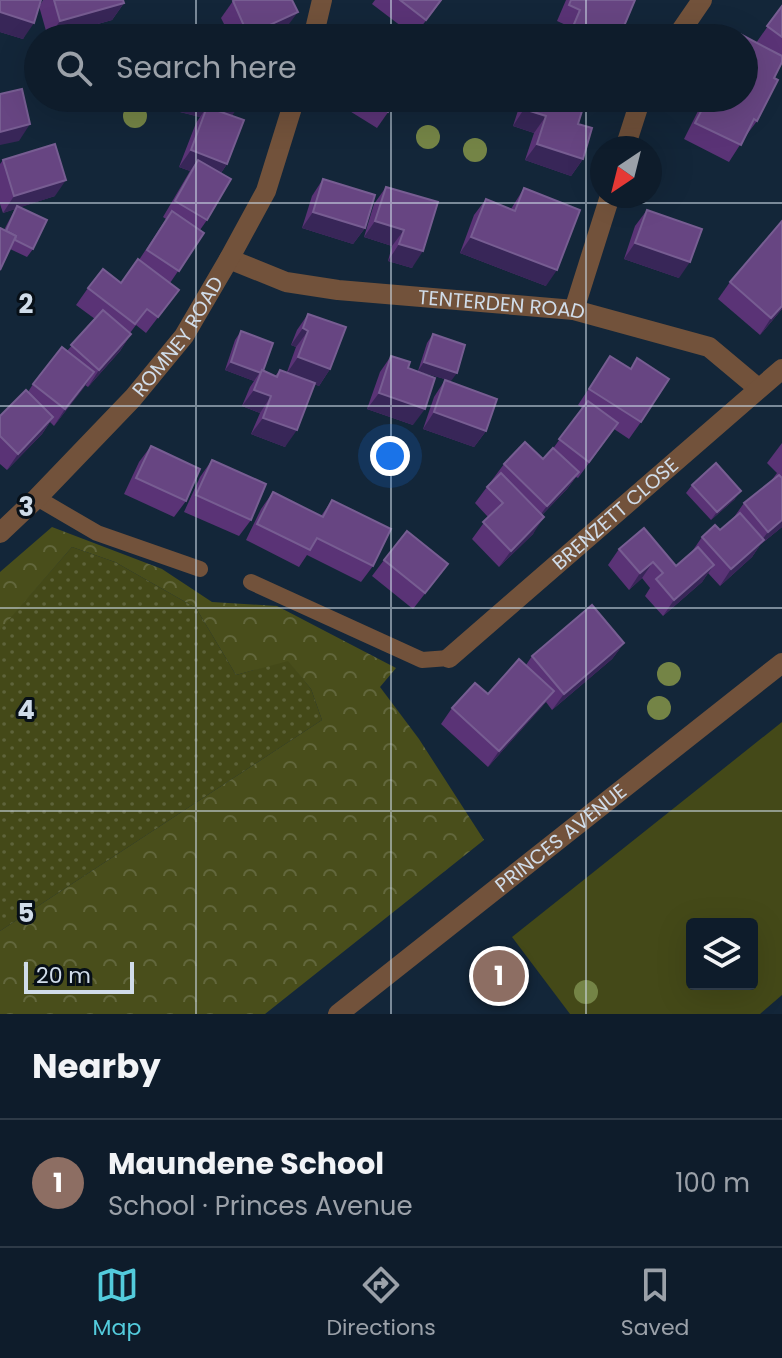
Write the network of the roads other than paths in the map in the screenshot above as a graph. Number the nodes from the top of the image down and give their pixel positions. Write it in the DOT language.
graph roads {
  1 [pos="322,0"];
  2 [pos="702,0"];
  3 [pos="316,24"];
  4 [pos="686,24"];
  5 [pos="291,112"];
  6 [pos="637,112"];
  7 [pos="629,136"];
  8 [pos="606,208"];
  9 [pos="229,259"];
  10 [pos="574,310"];
  11 [pos="782,369"];
  12 [pos="758,388"];
  13 [pos="37,498"];
  14 [pos="0,533"];
  15 [pos="200,569"];
  16 [pos="251,582"];
  17 [pos="449,658"];
  18 [pos="782,663"];
  19 [pos="338,1014"];
  1 -- 3 [label="street"];
  2 -- 4 [label="street"];
  5 -- 9 [label="street, ROMNEY ROAD"];
  6 -- 7 [label="street"];
  8 -- 10 [label="street"];
  9 -- 10 [label="street, TENTERDEN ROAD"];
  9 -- 13 [label="street, ROMNEY ROAD"];
  10 -- 12 [label="street, TENTERDEN ROAD"];
  11 -- 12 [label="street, BRENZETT CLOSE"];
  12 -- 17 [label="street, BRENZETT CLOSE"];
  13 -- 14 [label="street, ROMNEY ROAD"];
  13 -- 15 [label="lane"];
  16 -- 17 [label="lane"];
  18 -- 19 [label="street, PRINCES AVENUE"];
}
